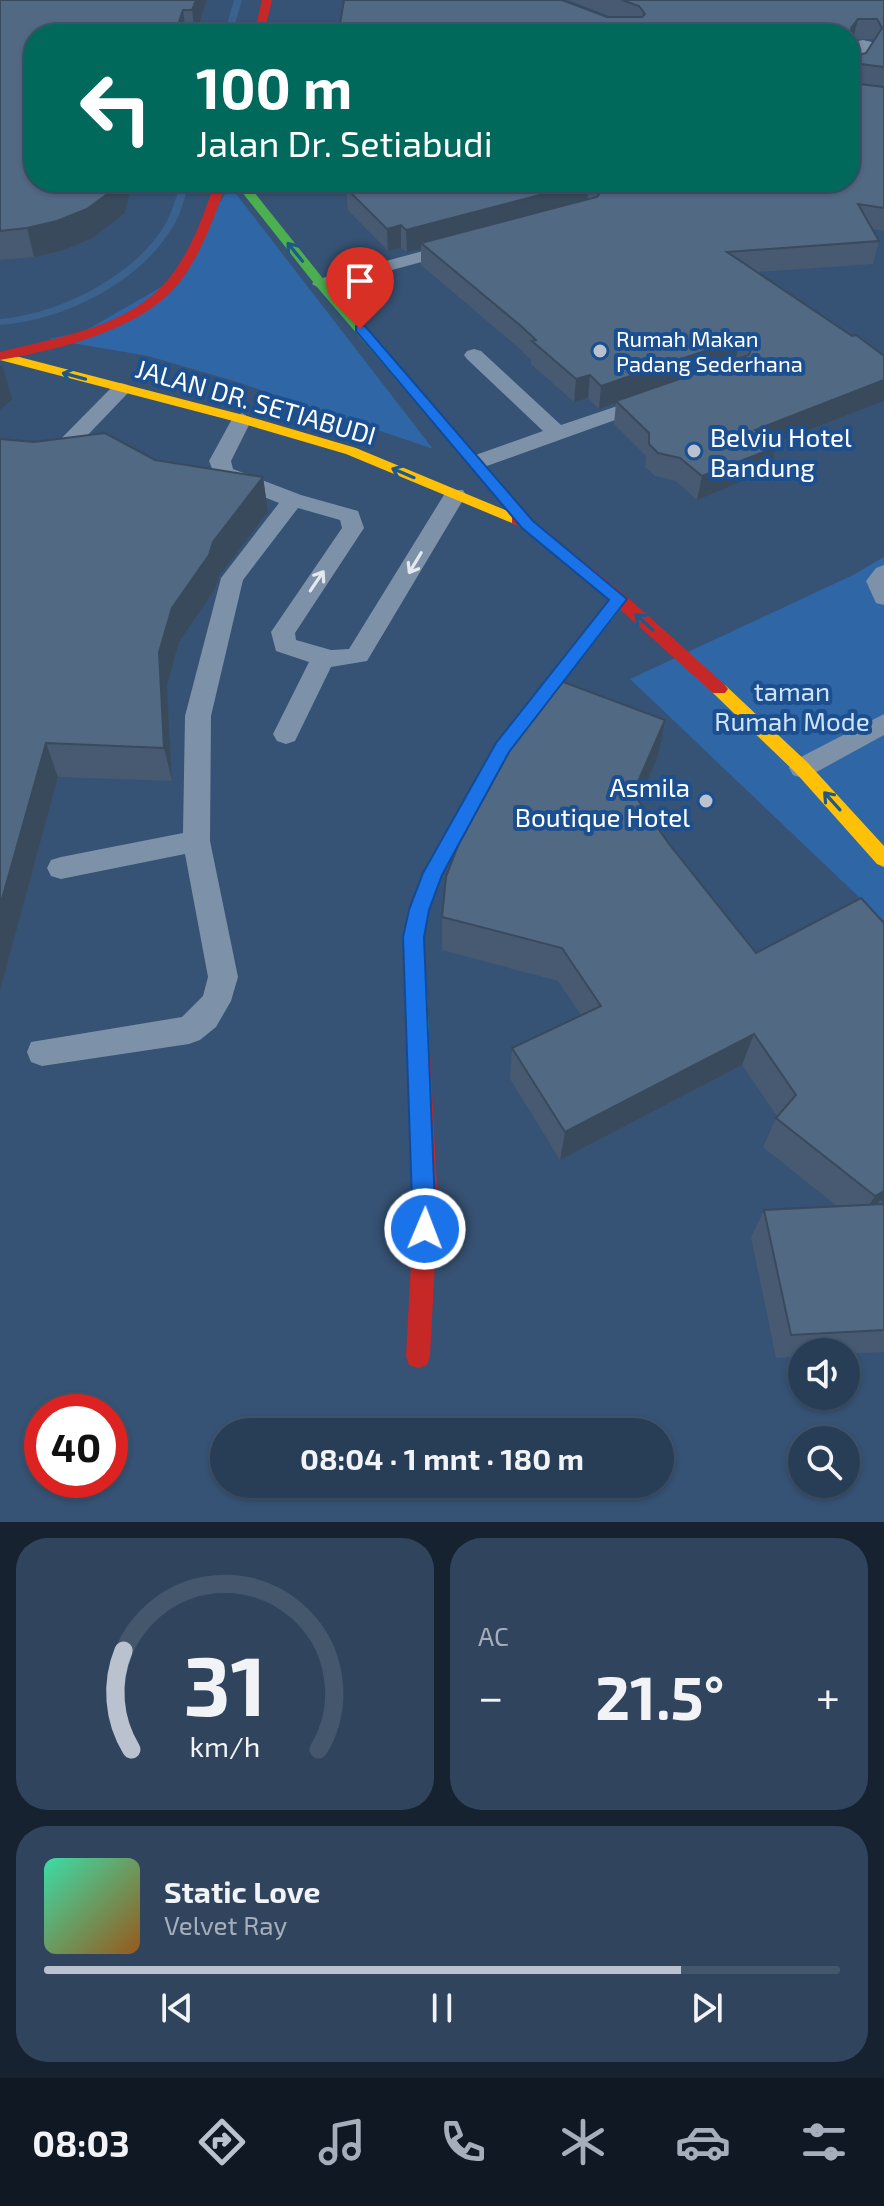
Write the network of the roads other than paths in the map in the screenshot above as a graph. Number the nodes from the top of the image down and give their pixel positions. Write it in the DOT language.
graph roads {
  1 [pos="267,0"];
  2 [pos="261,24"];
  3 [pos="217,192"];
  4 [pos="248,192"];
  5 [pos="466,244"];
  6 [pos="321,284"];
  7 [pos="474,355"];
  8 [pos="0,356"];
  9 [pos="121,389"];
  10 [pos="661,397"];
  11 [pos="242,419"];
  12 [pos="557,433"];
  13 [pos="51,461"];
  14 [pos="477,462"];
  15 [pos="455,495"];
  16 [pos="293,500"];
  17 [pos="527,524"];
  18 [pos="884,573"];
  19 [pos="884,597"];
  20 [pos="619,599"];
  21 [pos="324,657"];
  22 [pos="884,723"];
  23 [pos="286,734"];
  24 [pos="802,768"];
  25 [pos="196,841"];
  26 [pos="884,859"];
  27 [pos="61,868"];
  28 [pos="42,1052"];
  29 [pos="418,1356"];
  1 -- 2 [label="main road"];
  3 -- 8 [label="main road"];
  6 -- 4 [label="main road, one-way"];
  5 -- 6 [label="lane"];
  6 -- 14 [label="main road"];
  7 -- 12 [label="lane"];
  9 -- 8 [label="main road, JALAN DR. SETIABUDI, one-way"];
  9 -- 11 [label="main road, JALAN DR. SETIABUDI"];
  9 -- 13 [label="lane"];
  10 -- 12 [label="lane"];
  15 -- 11 [label="main road, JALAN DR. SETIABUDI, one-way"];
  11 -- 16 [label="lane"];
  12 -- 14 [label="lane"];
  14 -- 17 [label="main road"];
  15 -- 17 [label="main road, JALAN DR. SETIABUDI"];
  15 -- 21 [label="lane, one-way"];
  21 -- 16 [label="lane, one-way"];
  16 -- 25 [label="lane"];
  17 -- 20 [label="main road, JALAN DR. SETIABUDI"];
  18 -- 19 [label="lane"];
  24 -- 20 [label="main road, JALAN DR. SETIABUDI, one-way"];
  20 -- 29 [label="main road"];
  21 -- 23 [label="lane"];
  22 -- 24 [label="lane"];
  26 -- 24 [label="main road, JALAN DR. SETIABUDI, one-way"];
  25 -- 27 [label="lane"];
  25 -- 28 [label="lane"];
}
